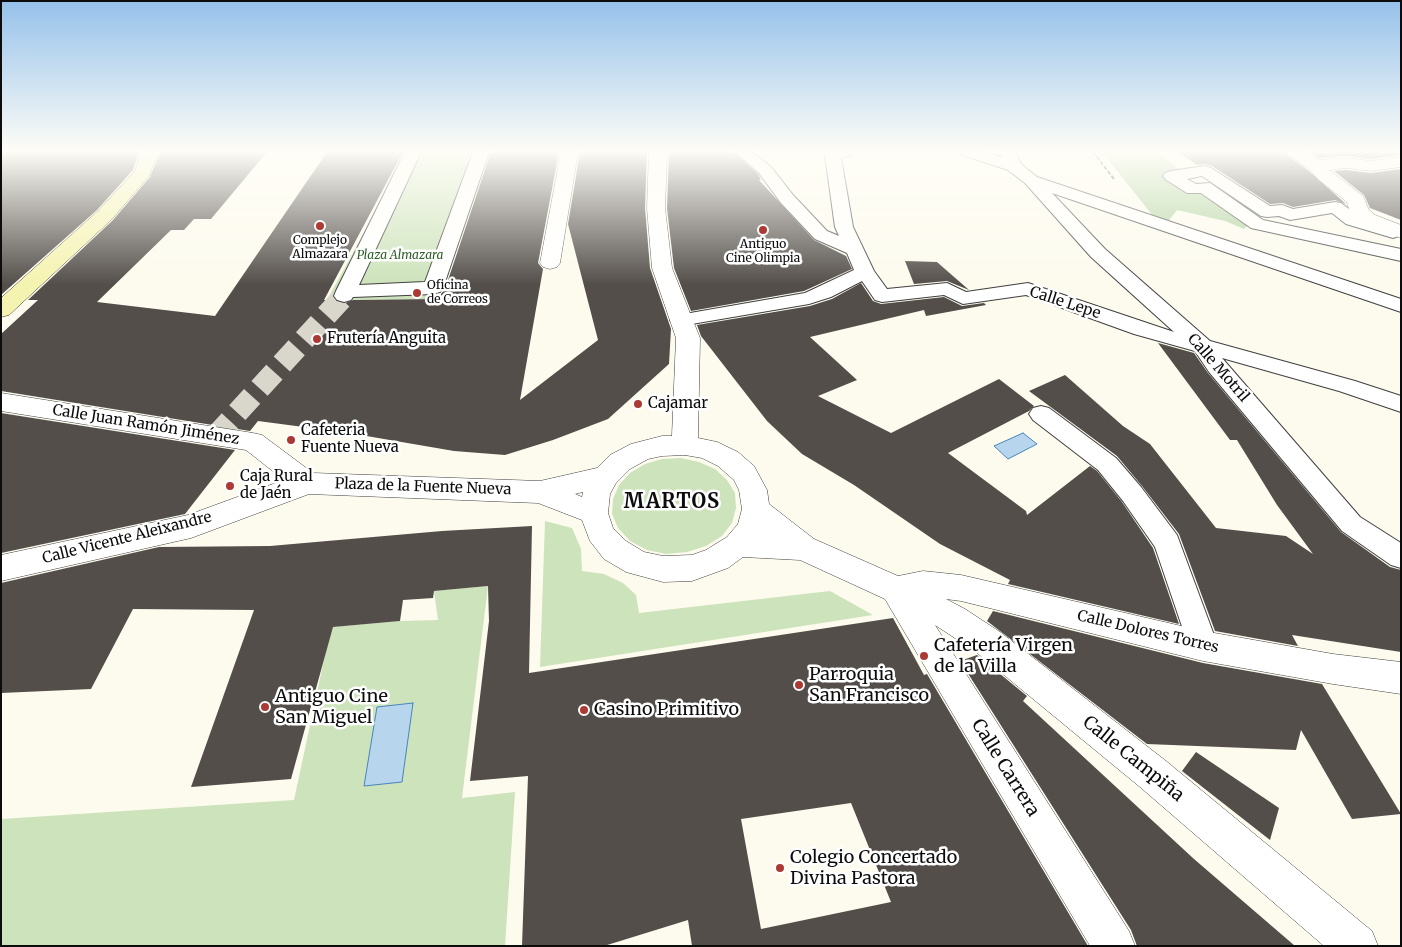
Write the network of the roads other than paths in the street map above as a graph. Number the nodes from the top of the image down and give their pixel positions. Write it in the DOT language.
graph roads {
  1 [pos="121,196"];
  2 [pos="393,196"];
  3 [pos="465,196"];
  4 [pos="562,196"];
  5 [pos="656,196"];
  6 [pos="785,196"];
  7 [pos="839,196"];
  8 [pos="1046,196"];
  9 [pos="1079,196"];
  10 [pos="1217,196"];
  11 [pos="1243,196"];
  12 [pos="1351,196"];
  13 [pos="1401,234"];
  14 [pos="855,250"];
  15 [pos="1401,255"];
  16 [pos="550,263"];
  17 [pos="865,272"];
  18 [pos="1401,306"];
  19 [pos="1,310"];
  20 [pos="684,329"];
  21 [pos="1202,345"];
  22 [pos="1,402"];
  23 [pos="1401,404"];
  24 [pos="1041,414"];
  25 [pos="685,445"];
  26 [pos="606,476"];
  27 [pos="307,483"];
  28 [pos="540,492"];
  29 [pos="756,508"];
  30 [pos="594,513"];
  31 [pos="738,545"];
  32 [pos="803,548"];
  33 [pos="1401,558"];
  34 [pos="1,568"];
  35 [pos="896,590"];
  36 [pos="1203,646"];
  37 [pos="1401,678"];
  38 [pos="1114,946"];
  39 [pos="1357,946"];
  1 -- 19 [label="main road"];
  2 -- 3 [label="street"];
  4 -- 16 [label="street"];
  5 -- 20 [label="street"];
  6 -- 14 [label="street"];
  7 -- 14 [label="street"];
  8 -- 21 [label="street, Calle Motril"];
  9 -- 18 [label="street, Calle Motril"];
  10 -- 15 [label="street"];
  11 -- 13 [label="street"];
  12 -- 13 [label="street"];
  14 -- 17 [label="street"];
  17 -- 20 [label="street"];
  17 -- 21 [label="street, Calle Lepe"];
  20 -- 25 [label="street"];
  21 -- 23 [label="street, Calle Lepe"];
  21 -- 33 [label="street, Calle Motril"];
  22 -- 27 [label="street, Calle Juan Ramón Jiménez"];
  24 -- 36 [label="street"];
  25 -- 26 [label="street, Plaza de la Fuente Nueva"];
  25 -- 29 [label="street, Plaza de la Fuente Nueva"];
  26 -- 28 [label="street, Plaza de la Fuente Nueva"];
  26 -- 30 [label="street, Plaza de la Fuente Nueva"];
  27 -- 28 [label="street, Plaza de la Fuente Nueva"];
  27 -- 34 [label="street, Calle Vicente Aleixandre"];
  28 -- 30 [label="street, Plaza de la Fuente Nueva"];
  29 -- 31 [label="street"];
  29 -- 32 [label="street"];
  30 -- 31 [label="street"];
  31 -- 32 [label="street"];
  32 -- 35 [label="street"];
  35 -- 36 [label="street, Calle Dolores Torres"];
  35 -- 38 [label="street, Calle Carrera"];
  35 -- 39 [label="street, Calle Campiña"];
  36 -- 37 [label="street, Calle Dolores Torres"];
}
